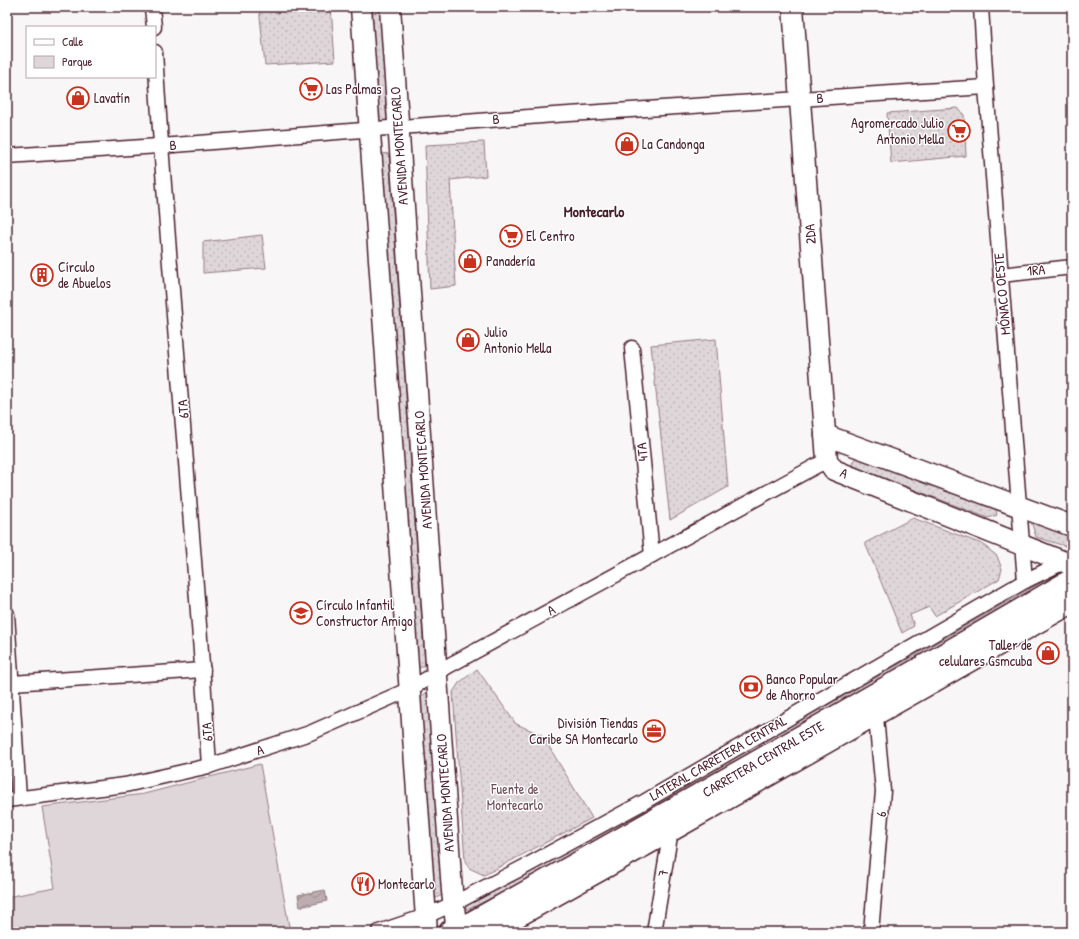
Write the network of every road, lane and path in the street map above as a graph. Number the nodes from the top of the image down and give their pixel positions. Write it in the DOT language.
graph roads {
  1 [pos="152,7"];
  2 [pos="361,7"];
  3 [pos="390,7"];
  4 [pos="793,7"];
  5 [pos="981,7"];
  6 [pos="154,26"];
  7 [pos="156,68"];
  8 [pos="986,87"];
  9 [pos="800,100"];
  10 [pos="398,126"];
  11 [pos="368,129"];
  12 [pos="161,146"];
  13 [pos="7,156"];
  14 [pos="1072,267"];
  15 [pos="1001,275"];
  16 [pos="632,348"];
  17 [pos="825,434"];
  18 [pos="827,460"];
  19 [pos="1018,507"];
  20 [pos="1072,526"];
  21 [pos="1022,546"];
  22 [pos="652,555"];
  23 [pos="1070,566"];
  24 [pos="1025,582"];
  25 [pos="1072,602"];
  26 [pos="7,614"];
  27 [pos="203,670"];
  28 [pos="437,673"];
  29 [pos="12,683"];
  30 [pos="410,689"];
  31 [pos="874,705"];
  32 [pos="209,766"];
  33 [pos="13,799"];
  34 [pos="668,822"];
  35 [pos="453,904"];
  36 [pos="426,924"];
  37 [pos="455,931"];
  38 [pos="379,932"];
  39 [pos="488,932"];
  40 [pos="654,932"];
  41 [pos="871,932"];
  1 -- 6 [label="street"];
  2 -- 11 [label="main road, AVENIDA MONTECARLO"];
  3 -- 10 [label="main road, AVENIDA MONTECARLO"];
  4 -- 9 [label="main road, 2DA"];
  5 -- 8 [label="street, MÓNACO OESTE"];
  7 -- 12 [label="street, 6TA"];
  8 -- 9 [label="street, B"];
  8 -- 15 [label="street, MÓNACO OESTE"];
  9 -- 10 [label="street, B"];
  9 -- 17 [label="main road, 2DA"];
  10 -- 11 [label="street, B"];
  10 -- 28 [label="main road, AVENIDA MONTECARLO"];
  11 -- 12 [label="street, B"];
  11 -- 30 [label="main road, AVENIDA MONTECARLO"];
  12 -- 13 [label="street, B"];
  12 -- 27 [label="street, 6TA"];
  14 -- 15 [label="street, 1RA"];
  15 -- 19 [label="street, MÓNACO OESTE"];
  16 -- 22 [label="street, 4TA"];
  17 -- 18 [label="main road, 2DA"];
  17 -- 19 [label="main road, A"];
  18 -- 21 [label="main road, A"];
  18 -- 22 [label="street, A"];
  19 -- 20 [label="main road, A"];
  19 -- 21 [label="street, MÓNACO OESTE"];
  21 -- 23 [label="main road, A"];
  21 -- 24 [label="street, MÓNACO OESTE"];
  22 -- 28 [label="street, A"];
  23 -- 24 [label="street, LATERAL CARRETERA CENTRAL"];
  23 -- 31 [label="main road, CARRETERA CENTRAL ESTE"];
  24 -- 35 [label="street, LATERAL CARRETERA CENTRAL"];
  25 -- 31 [label="main road, CARRETERA CENTRAL ESTE"];
  26 -- 29 [label="street"];
  27 -- 29 [label="street"];
  27 -- 32 [label="street, 6TA"];
  28 -- 30 [label="street, A"];
  28 -- 35 [label="main road, AVENIDA MONTECARLO"];
  29 -- 33 [label="street"];
  30 -- 32 [label="street, A"];
  30 -- 36 [label="main road, AVENIDA MONTECARLO"];
  31 -- 34 [label="main road, CARRETERA CENTRAL ESTE"];
  31 -- 41 [label="street, 6"];
  32 -- 33 [label="street, A"];
  34 -- 37 [label="main road, CARRETERA CENTRAL ESTE"];
  34 -- 39 [label="main road, CARRETERA CENTRAL ESTE"];
  34 -- 40 [label="street, 7"];
  35 -- 36 [label="street, LATERAL CARRETERA CENTRAL"];
  35 -- 37 [label="main road, AVENIDA MONTECARLO"];
  36 -- 38 [label="street, LATERAL CARRETERA CENTRAL"];
}
